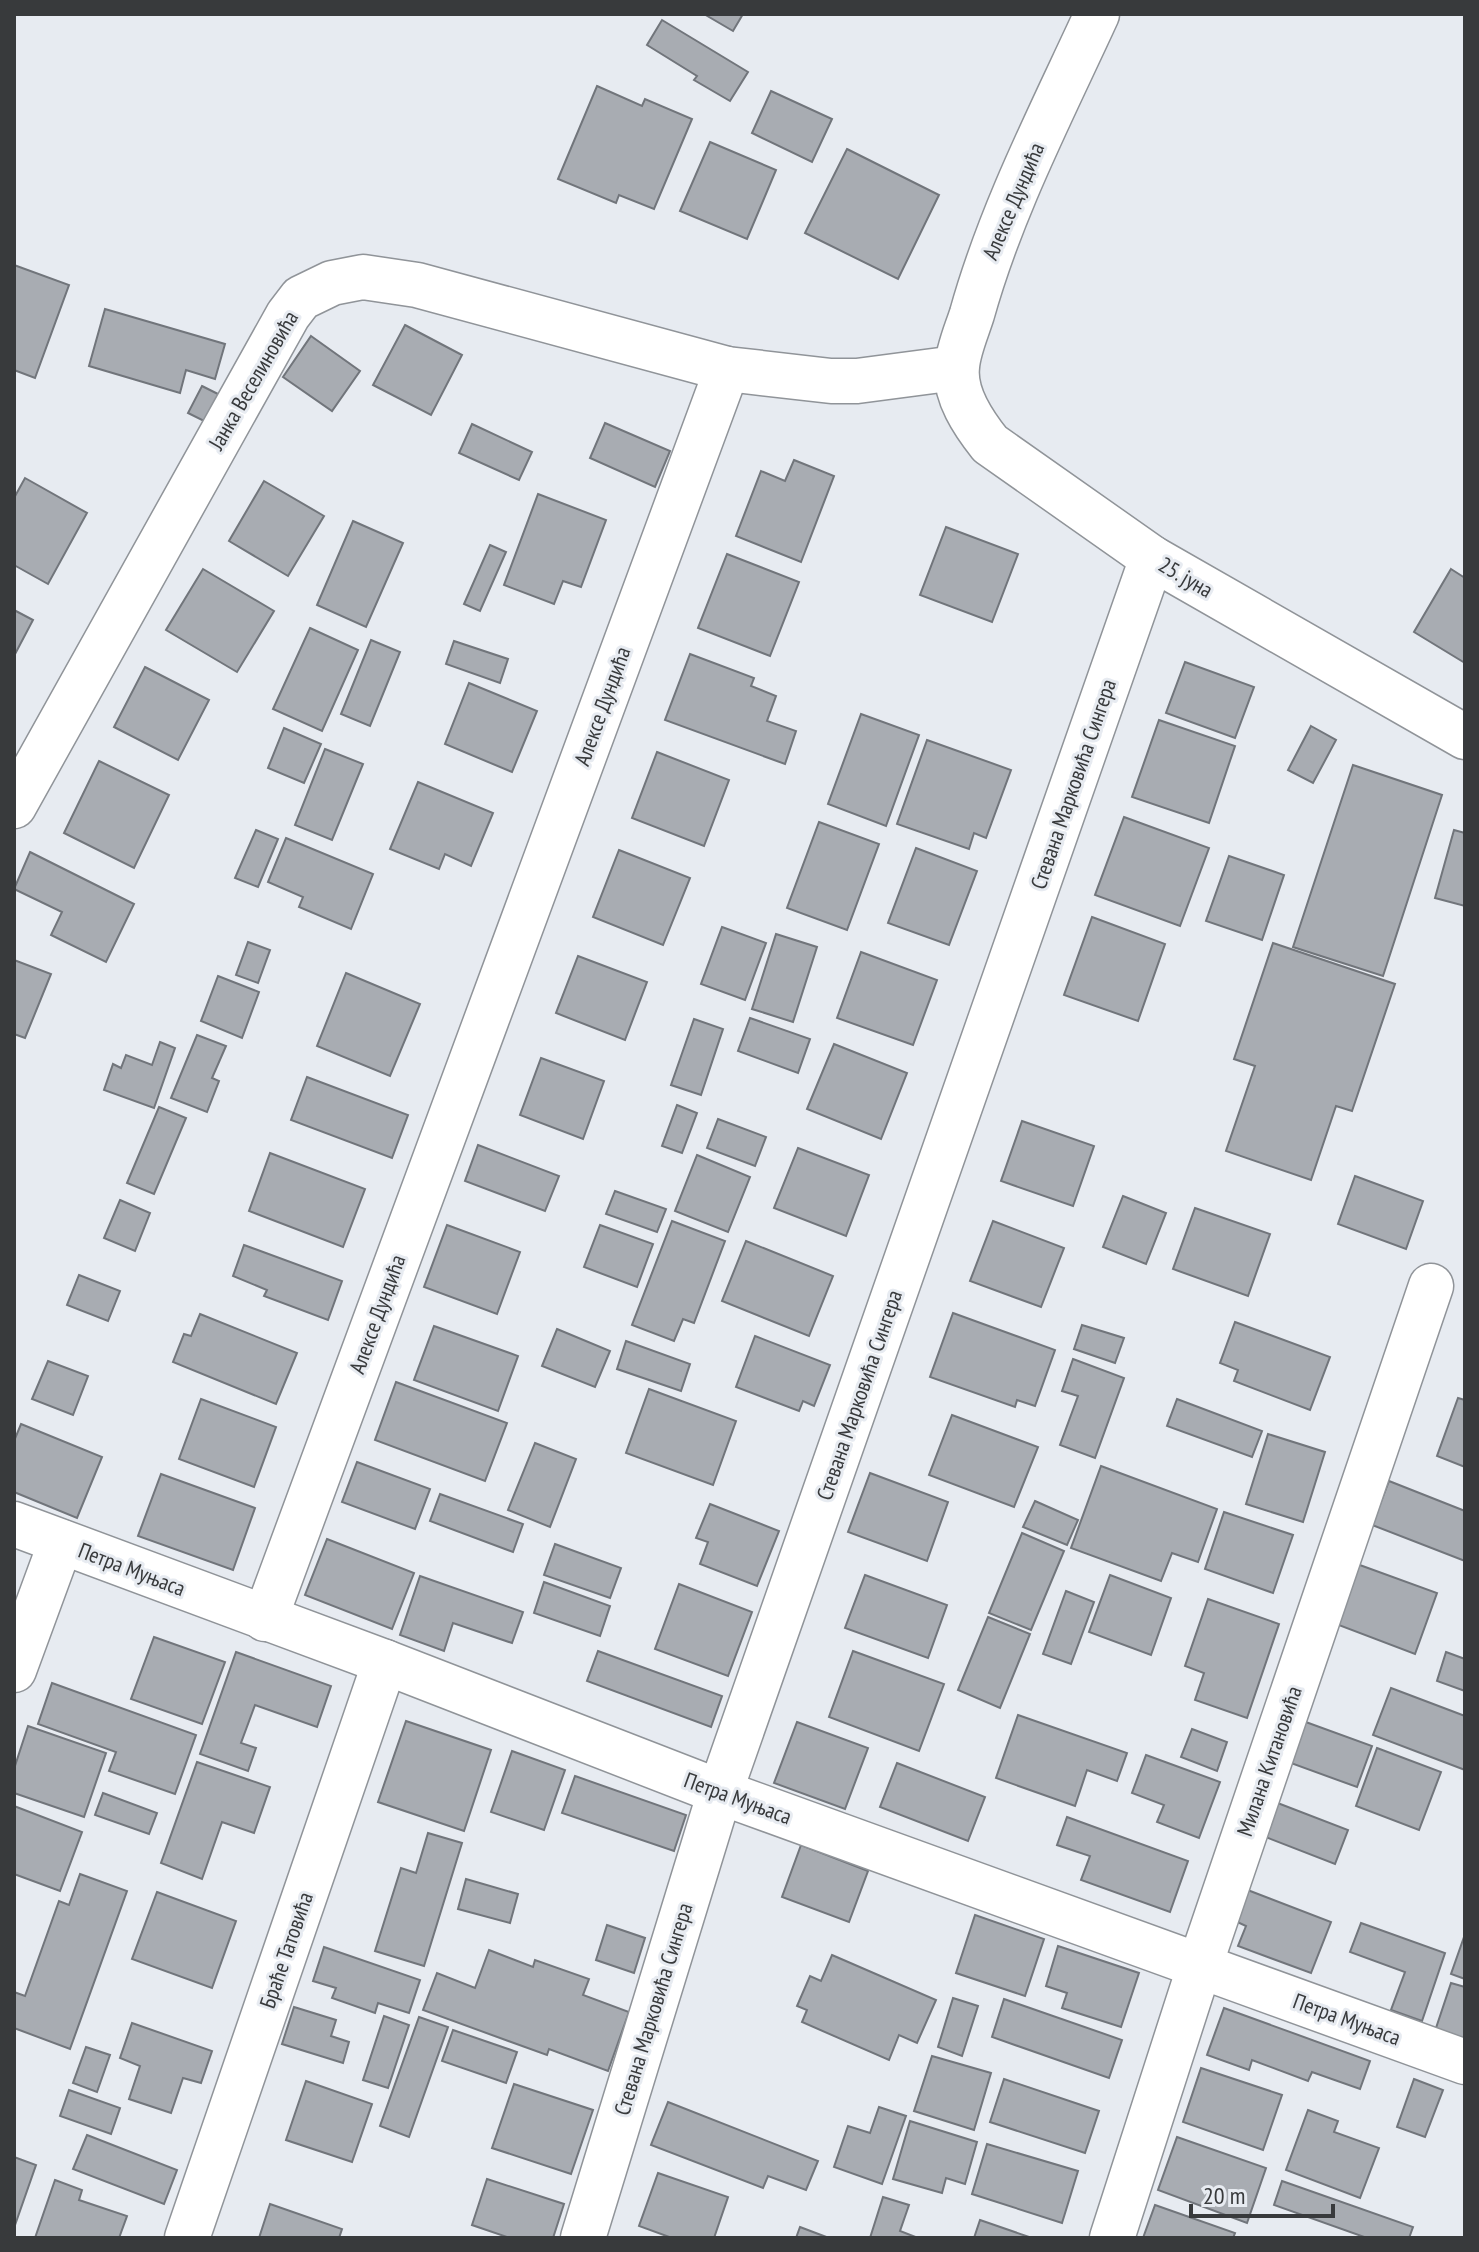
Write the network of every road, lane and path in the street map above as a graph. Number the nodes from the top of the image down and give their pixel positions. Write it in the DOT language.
graph roads {
  1 [pos="1097,14"];
  2 [pos="956,368"];
  3 [pos="727,369"];
  4 [pos="1152,558"];
  5 [pos="1465,737"];
  6 [pos="14,806"];
  7 [pos="1431,1286"];
  8 [pos="14,1524"];
  9 [pos="61,1542"];
  10 [pos="265,1619"];
  11 [pos="385,1662"];
  12 [pos="14,1670"];
  13 [pos="720,1792"];
  14 [pos="1200,1965"];
  15 [pos="1465,2062"];
  16 [pos="187,2238"];
  17 [pos="583,2238"];
  18 [pos="1112,2238"];
  1 -- 2 [label="street, Алексе Дундића"];
  2 -- 3 [label="street"];
  2 -- 4 [label="street, 25. јуна"];
  3 -- 6 [label="street, Јанка Веселиновића"];
  3 -- 10 [label="street, Алексе Дундића"];
  4 -- 5 [label="street, 25. јуна"];
  4 -- 13 [label="street, Стевана Марковића Сингера"];
  7 -- 14 [label="street, Милана Китановића"];
  8 -- 9 [label="street, Петра Муњаса"];
  9 -- 10 [label="street, Петра Муњаса"];
  9 -- 12 [label="street"];
  10 -- 11 [label="street, Петра Муњаса"];
  11 -- 13 [label="street, Петра Муњаса"];
  11 -- 16 [label="street, Браће Татовића"];
  13 -- 14 [label="street, Петра Муњаса"];
  13 -- 17 [label="street, Стевана Марковића Сингера"];
  14 -- 15 [label="street, Петра Муњаса"];
  14 -- 18 [label="street, Милана Китановића"];
}
